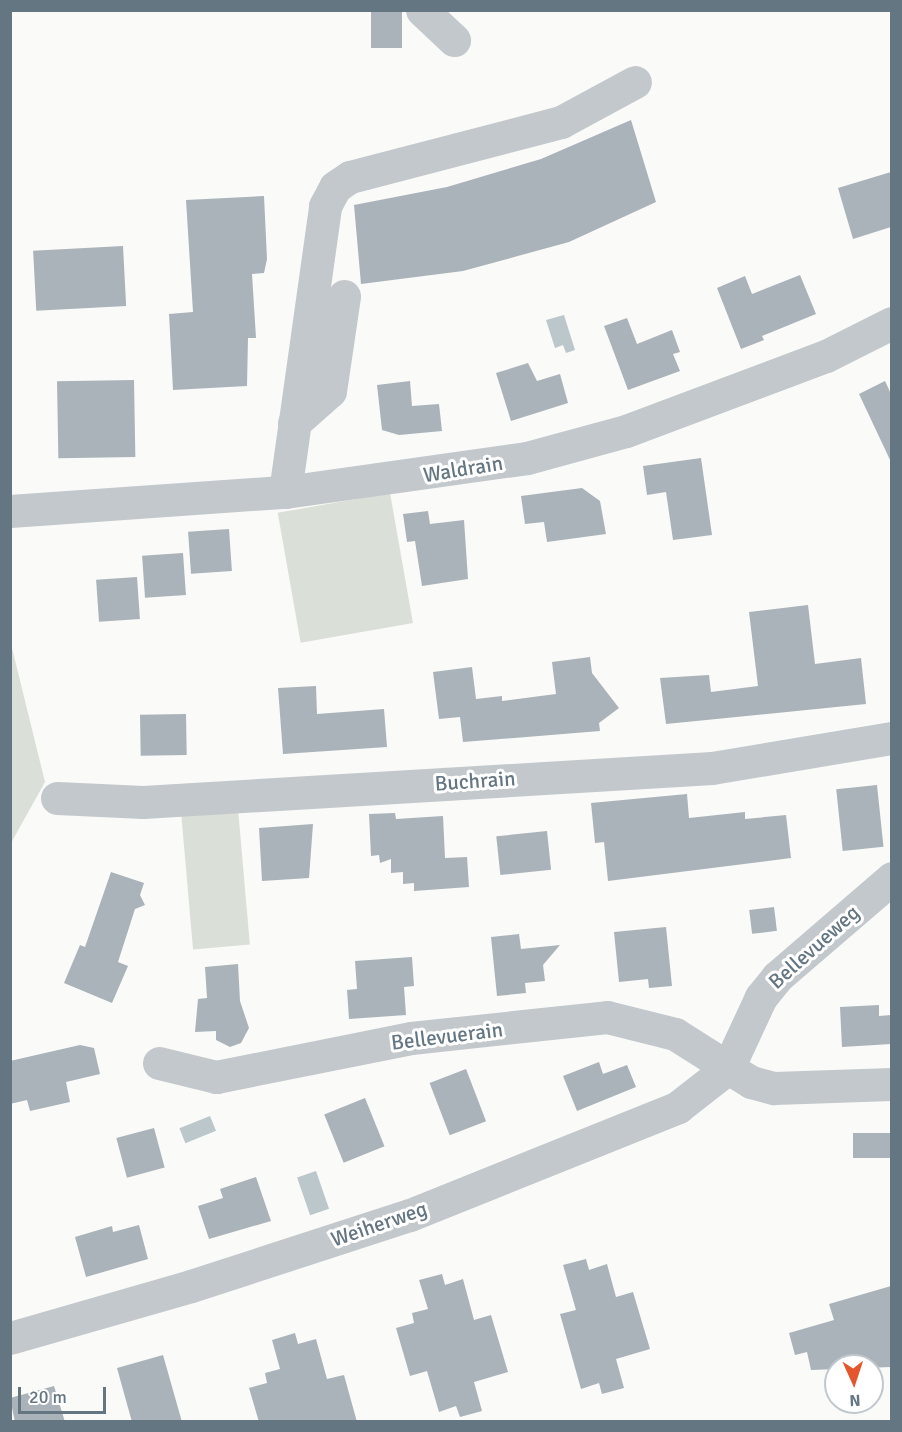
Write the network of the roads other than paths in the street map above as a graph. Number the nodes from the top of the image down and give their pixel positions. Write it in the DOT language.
graph roads {
  1 [pos="422,10"];
  2 [pos="454,40"];
  3 [pos="635,82"];
  4 [pos="344,296"];
  5 [pos="891,323"];
  6 [pos="294,423"];
  7 [pos="285,492"];
  8 [pos="10,511"];
  9 [pos="891,738"];
  10 [pos="57,798"];
  11 [pos="891,878"];
  12 [pos="159,1063"];
  13 [pos="728,1068"];
  14 [pos="891,1084"];
  15 [pos="10,1338"];
  1 -- 2 [label="street"];
  3 -- 6 [label="street"];
  4 -- 6 [label="street"];
  5 -- 7 [label="street, Waldrain"];
  6 -- 7 [label="street"];
  7 -- 8 [label="street, Waldrain"];
  9 -- 10 [label="street, Buchrain"];
  11 -- 13 [label="street, Bellevueweg"];
  12 -- 13 [label="street, Bellevuerain"];
  13 -- 14 [label="street"];
  13 -- 15 [label="street, Weiherweg"];
}
